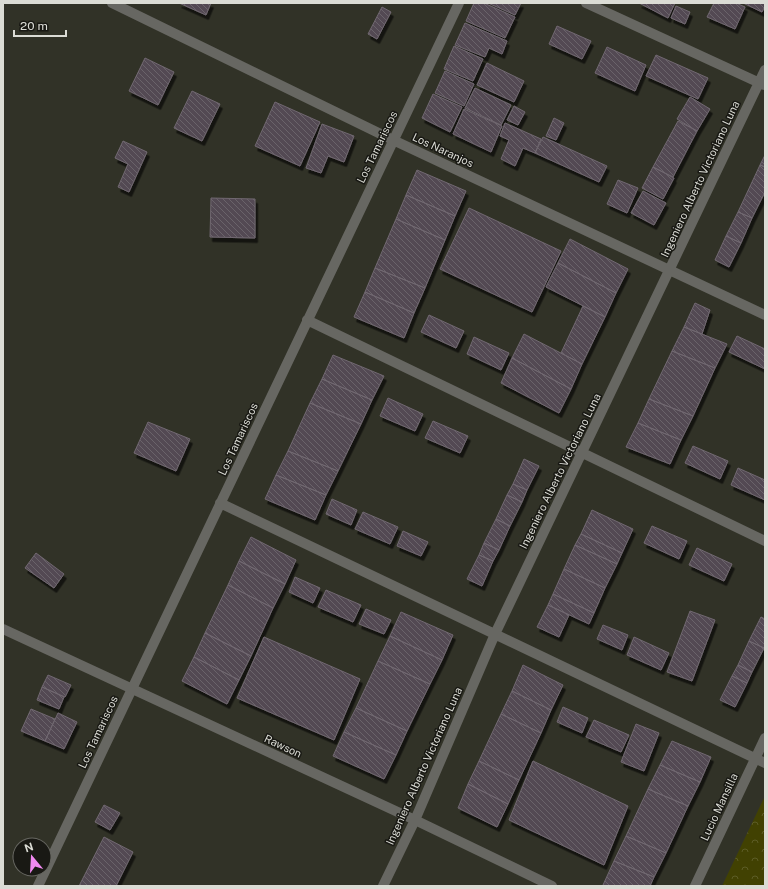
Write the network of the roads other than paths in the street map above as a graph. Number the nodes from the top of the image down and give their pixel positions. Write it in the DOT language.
graph roads {
  1 [pos="112,3"];
  2 [pos="459,3"];
  3 [pos="586,3"];
  4 [pos="765,70"];
  5 [pos="762,84"];
  6 [pos="393,140"];
  7 [pos="670,270"];
  8 [pos="765,315"];
  9 [pos="307,320"];
  10 [pos="582,453"];
  11 [pos="220,503"];
  12 [pos="765,541"];
  13 [pos="3,629"];
  14 [pos="495,634"];
  15 [pos="132,690"];
  16 [pos="765,738"];
  17 [pos="755,758"];
  18 [pos="765,763"];
  19 [pos="415,820"];
  20 [pos="38,886"];
  21 [pos="383,886"];
  22 [pos="552,886"];
  23 [pos="695,886"];
  1 -- 6 [label="street, Los Naranjos"];
  2 -- 6 [label="street, Los Tamariscos"];
  3 -- 5 [label="street"];
  4 -- 5 [label="street, Ingeniero Alberto Victoriano Luna"];
  5 -- 7 [label="street, Ingeniero Alberto Victoriano Luna"];
  6 -- 7 [label="street, Los Naranjos"];
  6 -- 9 [label="street, Los Tamariscos"];
  7 -- 8 [label="street, Los Naranjos"];
  7 -- 10 [label="street, Ingeniero Alberto Victoriano Luna"];
  9 -- 10 [label="street"];
  9 -- 11 [label="street, Los Tamariscos"];
  10 -- 12 [label="street"];
  10 -- 14 [label="street, Ingeniero Alberto Victoriano Luna"];
  11 -- 14 [label="street"];
  11 -- 15 [label="street, Los Tamariscos"];
  13 -- 15 [label="street, Rawson"];
  14 -- 17 [label="street"];
  14 -- 19 [label="street, Ingeniero Alberto Victoriano Luna"];
  15 -- 19 [label="street, Rawson"];
  15 -- 20 [label="street, Los Tamariscos"];
  16 -- 17 [label="street, Lucio Mansilla"];
  17 -- 18 [label="street"];
  17 -- 23 [label="street, Lucio Mansilla"];
  19 -- 21 [label="street, Ingeniero Alberto Victoriano Luna"];
  19 -- 22 [label="street, Rawson"];
}
